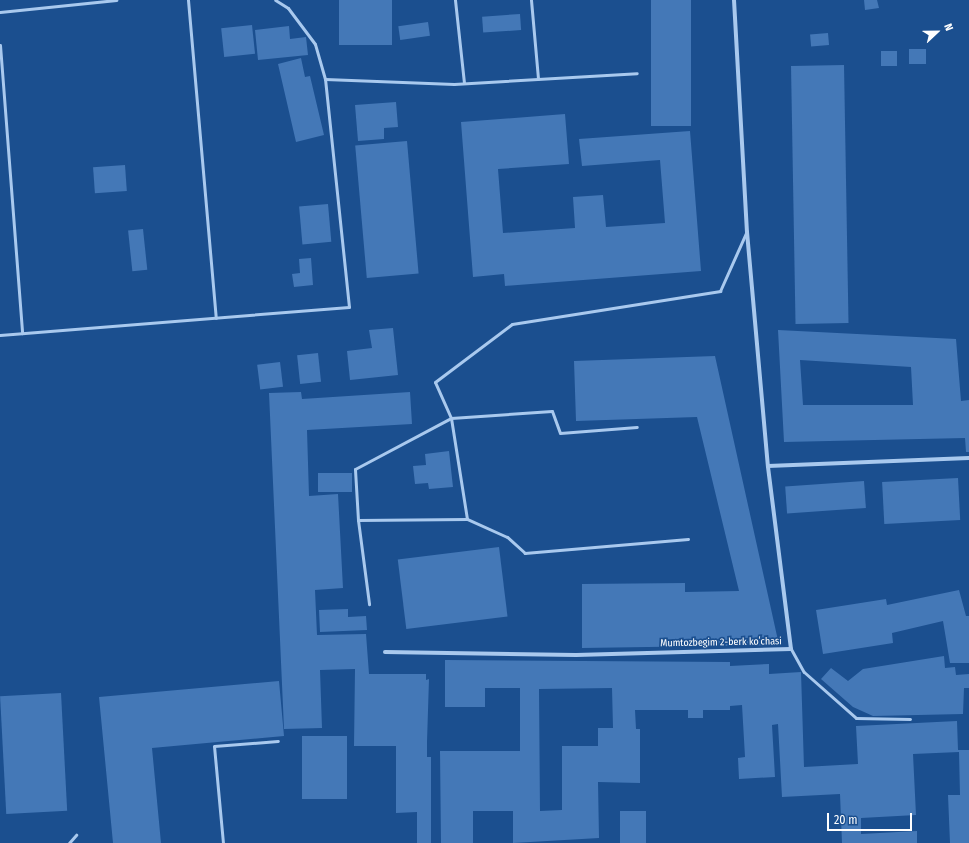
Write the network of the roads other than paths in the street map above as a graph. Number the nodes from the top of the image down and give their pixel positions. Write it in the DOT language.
graph roads {
  1 [pos="116,0"];
  2 [pos="188,0"];
  3 [pos="275,0"];
  4 [pos="455,0"];
  5 [pos="531,0"];
  6 [pos="734,0"];
  7 [pos="0,12"];
  8 [pos="0,45"];
  9 [pos="636,74"];
  10 [pos="325,79"];
  11 [pos="538,79"];
  12 [pos="464,83"];
  13 [pos="747,232"];
  14 [pos="216,318"];
  15 [pos="22,333"];
  16 [pos="0,335"];
  17 [pos="451,418"];
  18 [pos="637,427"];
  19 [pos="969,458"];
  20 [pos="768,466"];
  21 [pos="467,519"];
  22 [pos="358,520"];
  23 [pos="688,539"];
  24 [pos="369,604"];
  25 [pos="791,649"];
  26 [pos="386,652"];
  27 [pos="910,719"];
  28 [pos="278,741"];
  29 [pos="76,835"];
  30 [pos="70,843"];
  31 [pos="224,843"];
  1 -- 7 [label="lane"];
  2 -- 14 [label="lane"];
  3 -- 10 [label="lane"];
  4 -- 12 [label="lane"];
  5 -- 11 [label="lane"];
  6 -- 13 [label="street, Mumtozbegim 2-berk koʻchasi"];
  8 -- 15 [label="lane"];
  9 -- 11 [label="lane"];
  10 -- 12 [label="lane"];
  10 -- 14 [label="lane"];
  11 -- 12 [label="lane"];
  13 -- 17 [label="lane"];
  13 -- 20 [label="street, Mumtozbegim 2-berk koʻchasi"];
  14 -- 15 [label="lane"];
  15 -- 16 [label="lane"];
  17 -- 18 [label="lane"];
  17 -- 21 [label="lane"];
  17 -- 22 [label="lane"];
  19 -- 20 [label="street"];
  20 -- 25 [label="street, Mumtozbegim 2-berk koʻchasi"];
  21 -- 22 [label="lane"];
  21 -- 23 [label="lane"];
  22 -- 24 [label="lane"];
  25 -- 26 [label="street, Mumtozbegim 2-berk koʻchasi"];
  25 -- 27 [label="lane"];
  28 -- 31 [label="lane"];
  29 -- 30 [label="lane"];
}
